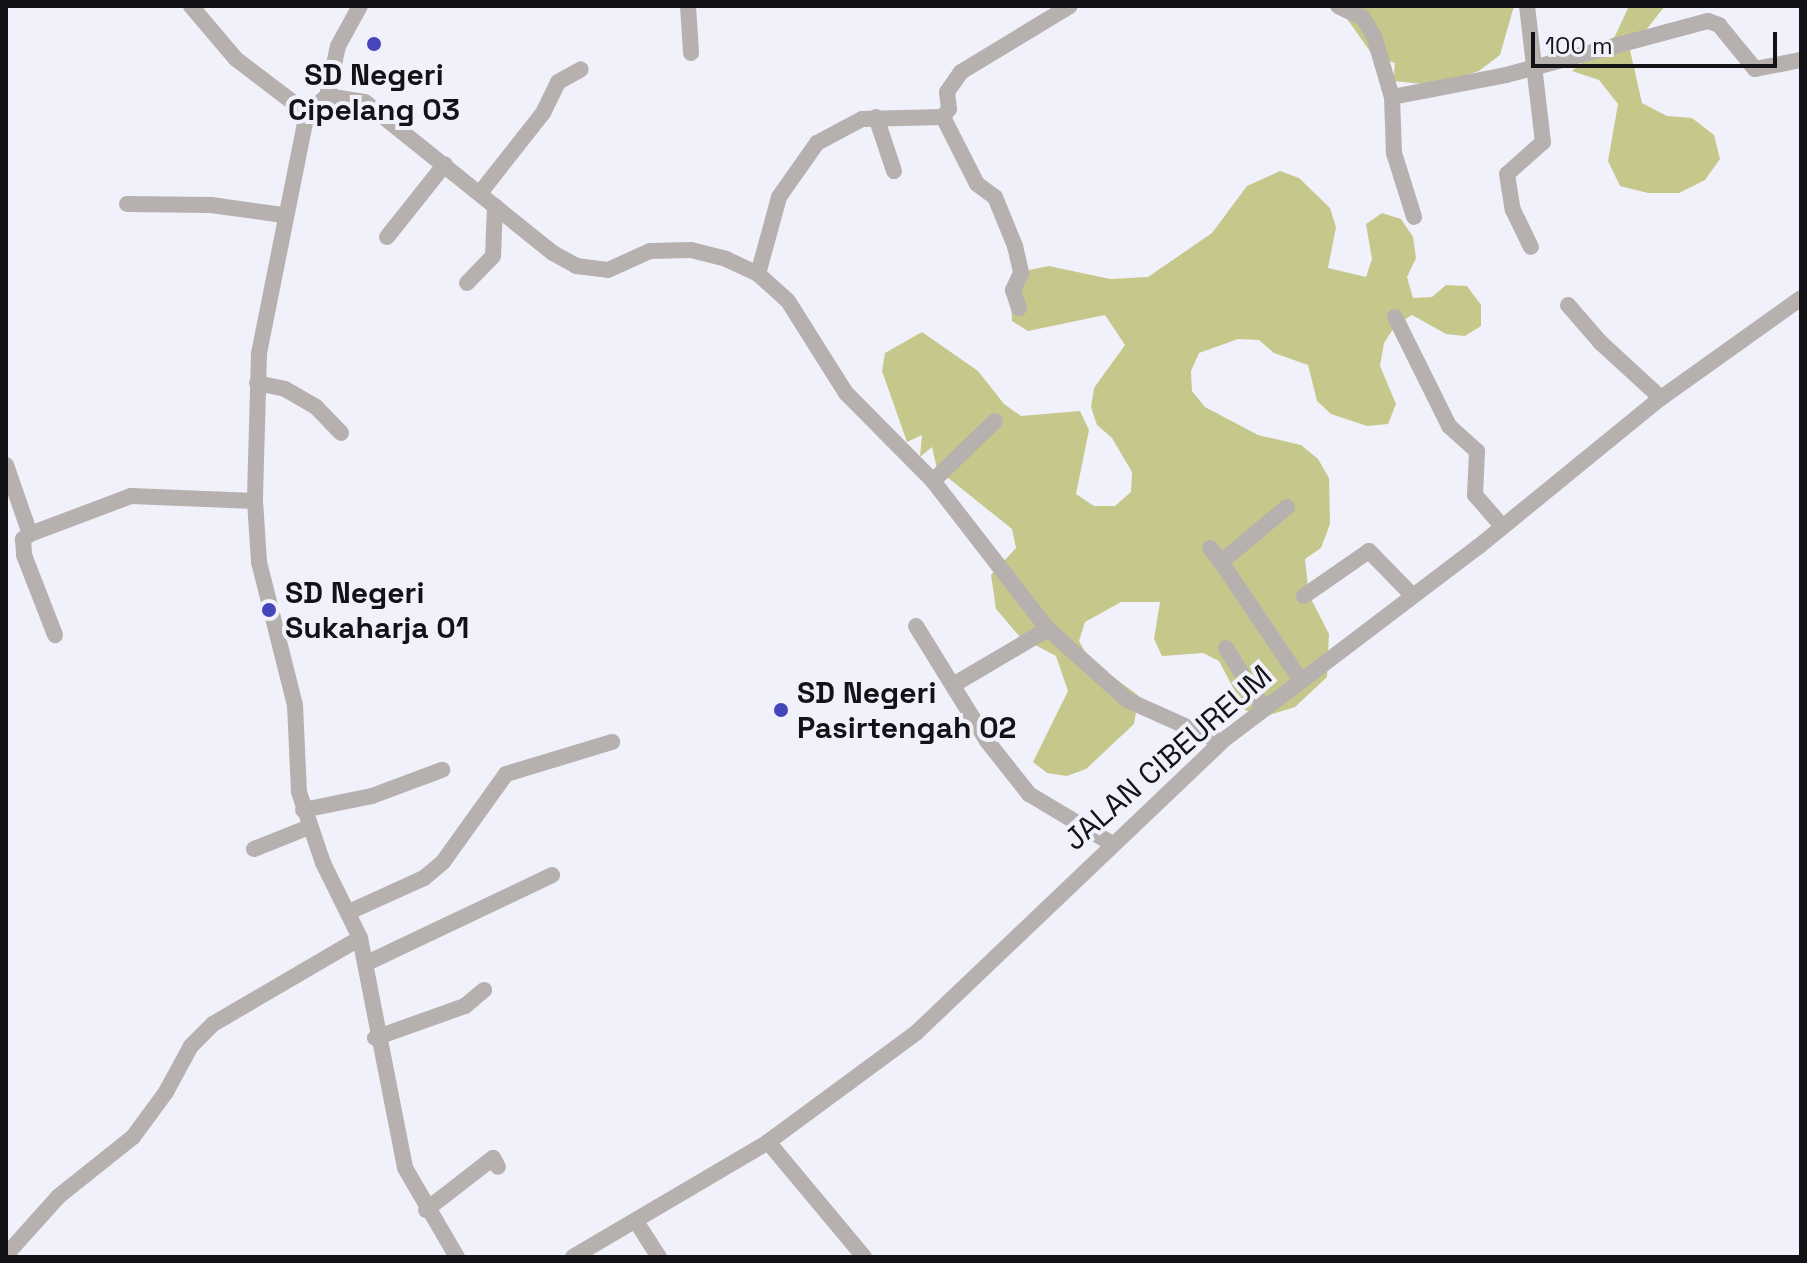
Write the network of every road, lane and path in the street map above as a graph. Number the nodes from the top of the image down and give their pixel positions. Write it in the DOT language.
graph roads {
  1 [pos="191,6"];
  2 [pos="360,6"];
  3 [pos="688,6"];
  4 [pos="1070,6"];
  5 [pos="1338,6"];
  6 [pos="1527,6"];
  7 [pos="691,53"];
  8 [pos="1801,60"];
  9 [pos="581,69"];
  10 [pos="1531,69"];
  11 [pos="327,96"];
  12 [pos="1392,97"];
  13 [pos="307,113"];
  14 [pos="876,117"];
  15 [pos="943,117"];
  16 [pos="445,164"];
  17 [pos="894,171"];
  18 [pos="480,193"];
  19 [pos="127,204"];
  20 [pos="495,206"];
  21 [pos="283,215"];
  22 [pos="1414,217"];
  23 [pos="387,237"];
  24 [pos="1531,247"];
  25 [pos="758,274"];
  26 [pos="467,283"];
  27 [pos="1801,298"];
  28 [pos="1568,305"];
  29 [pos="1019,308"];
  30 [pos="1395,317"];
  31 [pos="257,383"];
  32 [pos="1661,398"];
  33 [pos="995,421"];
  34 [pos="341,433"];
  35 [pos="6,465"];
  36 [pos="933,481"];
  37 [pos="255,501"];
  38 [pos="1287,507"];
  39 [pos="1502,526"];
  40 [pos="30,534"];
  41 [pos="1210,548"];
  42 [pos="1221,562"];
  43 [pos="1411,594"];
  44 [pos="1304,596"];
  45 [pos="916,626"];
  46 [pos="1048,629"];
  47 [pos="55,635"];
  48 [pos="1226,648"];
  49 [pos="1300,679"];
  50 [pos="953,685"];
  51 [pos="1263,708"];
  52 [pos="612,742"];
  53 [pos="1221,742"];
  54 [pos="442,770"];
  55 [pos="306,818"];
  56 [pos="1111,843"];
  57 [pos="254,849"];
  58 [pos="552,875"];
  59 [pos="349,912"];
  60 [pos="360,938"];
  61 [pos="367,963"];
  62 [pos="484,990"];
  63 [pos="375,1038"];
  64 [pos="768,1142"];
  65 [pos="498,1167"];
  66 [pos="426,1210"];
  67 [pos="637,1223"];
  68 [pos="6,1255"];
  69 [pos="457,1257"];
  70 [pos="573,1257"];
  71 [pos="659,1257"];
  72 [pos="864,1257"];
  1 -- 13 [label="street"];
  2 -- 11 [label="street"];
  3 -- 7 [label="street"];
  4 -- 15 [label="street"];
  5 -- 12 [label="street"];
  6 -- 10 [label="street"];
  8 -- 10 [label="street"];
  9 -- 18 [label="street"];
  10 -- 12 [label="street"];
  10 -- 24 [label="street"];
  11 -- 13 [label="street"];
  11 -- 16 [label="street"];
  12 -- 22 [label="street"];
  13 -- 21 [label="street"];
  14 -- 15 [label="street"];
  14 -- 17 [label="street"];
  14 -- 25 [label="street"];
  15 -- 29 [label="street"];
  16 -- 18 [label="street"];
  16 -- 23 [label="street"];
  18 -- 20 [label="street"];
  19 -- 21 [label="street"];
  20 -- 25 [label="street"];
  20 -- 26 [label="street"];
  21 -- 31 [label="street"];
  25 -- 36 [label="street"];
  27 -- 32 [label="street, JALAN CIBEUREUM"];
  28 -- 32 [label="street"];
  30 -- 39 [label="street"];
  31 -- 34 [label="street"];
  31 -- 37 [label="street"];
  32 -- 39 [label="street, JALAN CIBEUREUM"];
  33 -- 36 [label="street"];
  35 -- 40 [label="street"];
  36 -- 46 [label="street"];
  37 -- 40 [label="street"];
  37 -- 55 [label="street"];
  38 -- 42 [label="street"];
  39 -- 43 [label="street, JALAN CIBEUREUM"];
  40 -- 47 [label="street"];
  41 -- 42 [label="street"];
  42 -- 49 [label="street"];
  43 -- 44 [label="street"];
  43 -- 49 [label="street, JALAN CIBEUREUM"];
  45 -- 50 [label="street"];
  46 -- 50 [label="street"];
  46 -- 53 [label="street"];
  48 -- 51 [label="street"];
  49 -- 51 [label="street, JALAN CIBEUREUM"];
  50 -- 56 [label="street"];
  51 -- 53 [label="street, JALAN CIBEUREUM"];
  52 -- 59 [label="street"];
  53 -- 56 [label="street, JALAN CIBEUREUM"];
  54 -- 55 [label="street"];
  55 -- 57 [label="street"];
  55 -- 59 [label="street"];
  56 -- 64 [label="street, JALAN CIBEUREUM"];
  58 -- 61 [label="street"];
  59 -- 60 [label="street"];
  60 -- 61 [label="street"];
  60 -- 68 [label="street"];
  61 -- 63 [label="street"];
  62 -- 63 [label="street"];
  63 -- 66 [label="street"];
  64 -- 67 [label="street, JALAN CIBEUREUM"];
  64 -- 72 [label="street"];
  65 -- 66 [label="street"];
  66 -- 69 [label="street"];
  67 -- 70 [label="street, JALAN CIBEUREUM"];
  67 -- 71 [label="street"];
}
